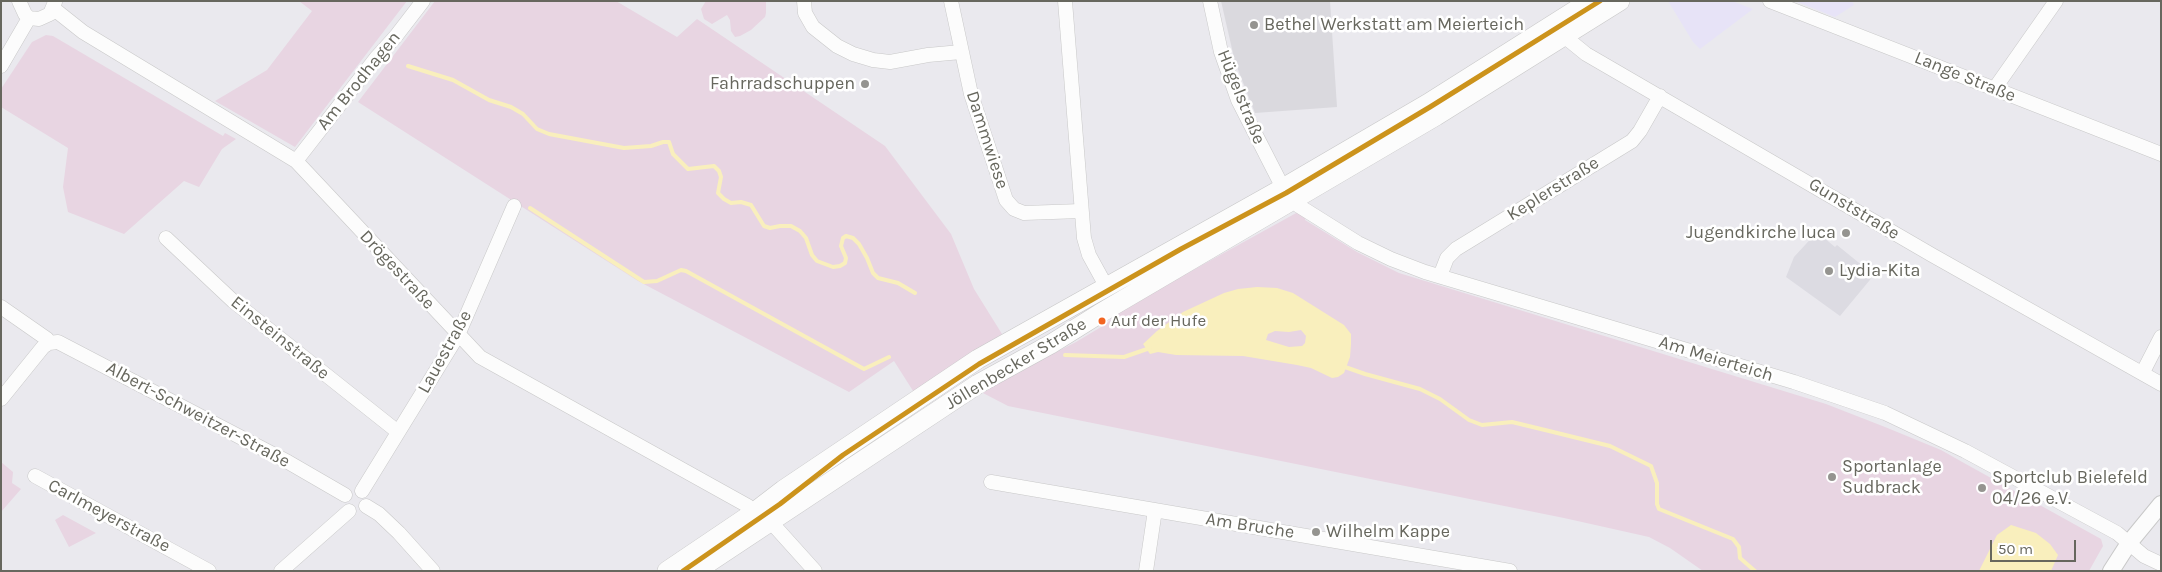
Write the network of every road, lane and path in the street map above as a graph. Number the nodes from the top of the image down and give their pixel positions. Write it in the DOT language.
graph roads {
  1 [pos="19,1"];
  2 [pos="423,1"];
  3 [pos="804,1"];
  4 [pos="951,1"];
  5 [pos="1065,1"];
  6 [pos="1210,1"];
  7 [pos="1590,1"];
  8 [pos="1620,1"];
  9 [pos="1770,1"];
  10 [pos="2056,1"];
  11 [pos="55,5"];
  12 [pos="29,18"];
  13 [pos="1562,28"];
  14 [pos="962,52"];
  15 [pos="1,66"];
  16 [pos="1995,88"];
  17 [pos="1660,96"];
  18 [pos="2161,154"];
  19 [pos="296,161"];
  20 [pos="1288,194"];
  21 [pos="514,206"];
  22 [pos="1081,211"];
  23 [pos="166,238"];
  24 [pos="1440,276"];
  25 [pos="1106,286"];
  26 [pos="1,307"];
  27 [pos="458,335"];
  28 [pos="2161,337"];
  29 [pos="49,343"];
  30 [pos="2143,372"];
  31 [pos="2161,384"];
  32 [pos="1,399"];
  33 [pos="398,432"];
  34 [pos="35,476"];
  35 [pos="991,482"];
  36 [pos="362,491"];
  37 [pos="345,494"];
  38 [pos="2161,504"];
  39 [pos="366,506"];
  40 [pos="1155,510"];
  41 [pos="348,511"];
  42 [pos="753,512"];
  43 [pos="770,522"];
  44 [pos="2129,543"];
  45 [pos="2161,564"];
  46 [pos="209,571"];
  47 [pos="282,571"];
  48 [pos="433,571"];
  49 [pos="667,571"];
  50 [pos="696,571"];
  51 [pos="816,571"];
  52 [pos="1146,571"];
  53 [pos="1510,571"];
  54 [pos="2111,571"];
  1 -- 12 [label="street"];
  2 -- 19 [label="street, Am Brodhagen"];
  3 -- 14 [label="street"];
  4 -- 14 [label="street, Dammwiese"];
  5 -- 22 [label="street"];
  6 -- 20 [label="street, Hügelstraße"];
  7 -- 13 [label="main road, Jöllenbecker Straße"];
  8 -- 13 [label="main road, Jöllenbecker Straße"];
  9 -- 16 [label="street, Lange Straße"];
  10 -- 16 [label="street"];
  11 -- 12 [label="street"];
  11 -- 19 [label="street, Drögestraße"];
  12 -- 15 [label="street"];
  13 -- 17 [label="street, Gunststraße"];
  13 -- 20 [label="main road, Jöllenbecker Straße"];
  14 -- 22 [label="street, Dammwiese"];
  16 -- 18 [label="street, Lange Straße"];
  17 -- 24 [label="street, Keplerstraße"];
  17 -- 30 [label="street, Gunststraße"];
  19 -- 27 [label="street, Drögestraße"];
  20 -- 24 [label="street, Am Meierteich"];
  20 -- 25 [label="main road, Jöllenbecker Straße"];
  20 -- 43 [label="main road, Jöllenbecker Straße"];
  21 -- 27 [label="street, Lauestraße"];
  22 -- 25 [label="street"];
  23 -- 33 [label="street, Einsteinstraße"];
  24 -- 44 [label="street, Am Meierteich"];
  25 -- 42 [label="main road, Jöllenbecker Straße"];
  26 -- 29 [label="street, Albert-Schweitzer-Straße"];
  27 -- 33 [label="street, Lauestraße"];
  27 -- 42 [label="street, Drögestraße"];
  28 -- 30 [label="street"];
  29 -- 32 [label="street"];
  29 -- 37 [label="street, Albert-Schweitzer-Straße"];
  30 -- 31 [label="street, Gunststraße"];
  33 -- 36 [label="street, Lauestraße"];
  34 -- 46 [label="street, Carlmeyerstraße"];
  35 -- 40 [label="street, Am Bruche"];
  36 -- 37 [label="street"];
  36 -- 39 [label="street"];
  37 -- 41 [label="street"];
  38 -- 44 [label="street"];
  39 -- 41 [label="street"];
  39 -- 48 [label="street"];
  40 -- 52 [label="street"];
  40 -- 53 [label="street, Am Bruche"];
  41 -- 47 [label="street"];
  42 -- 49 [label="main road, Jöllenbecker Straße"];
  43 -- 50 [label="main road, Jöllenbecker Straße"];
  43 -- 51 [label="street"];
  44 -- 45 [label="street, Am Meierteich"];
  44 -- 54 [label="street"];
}
